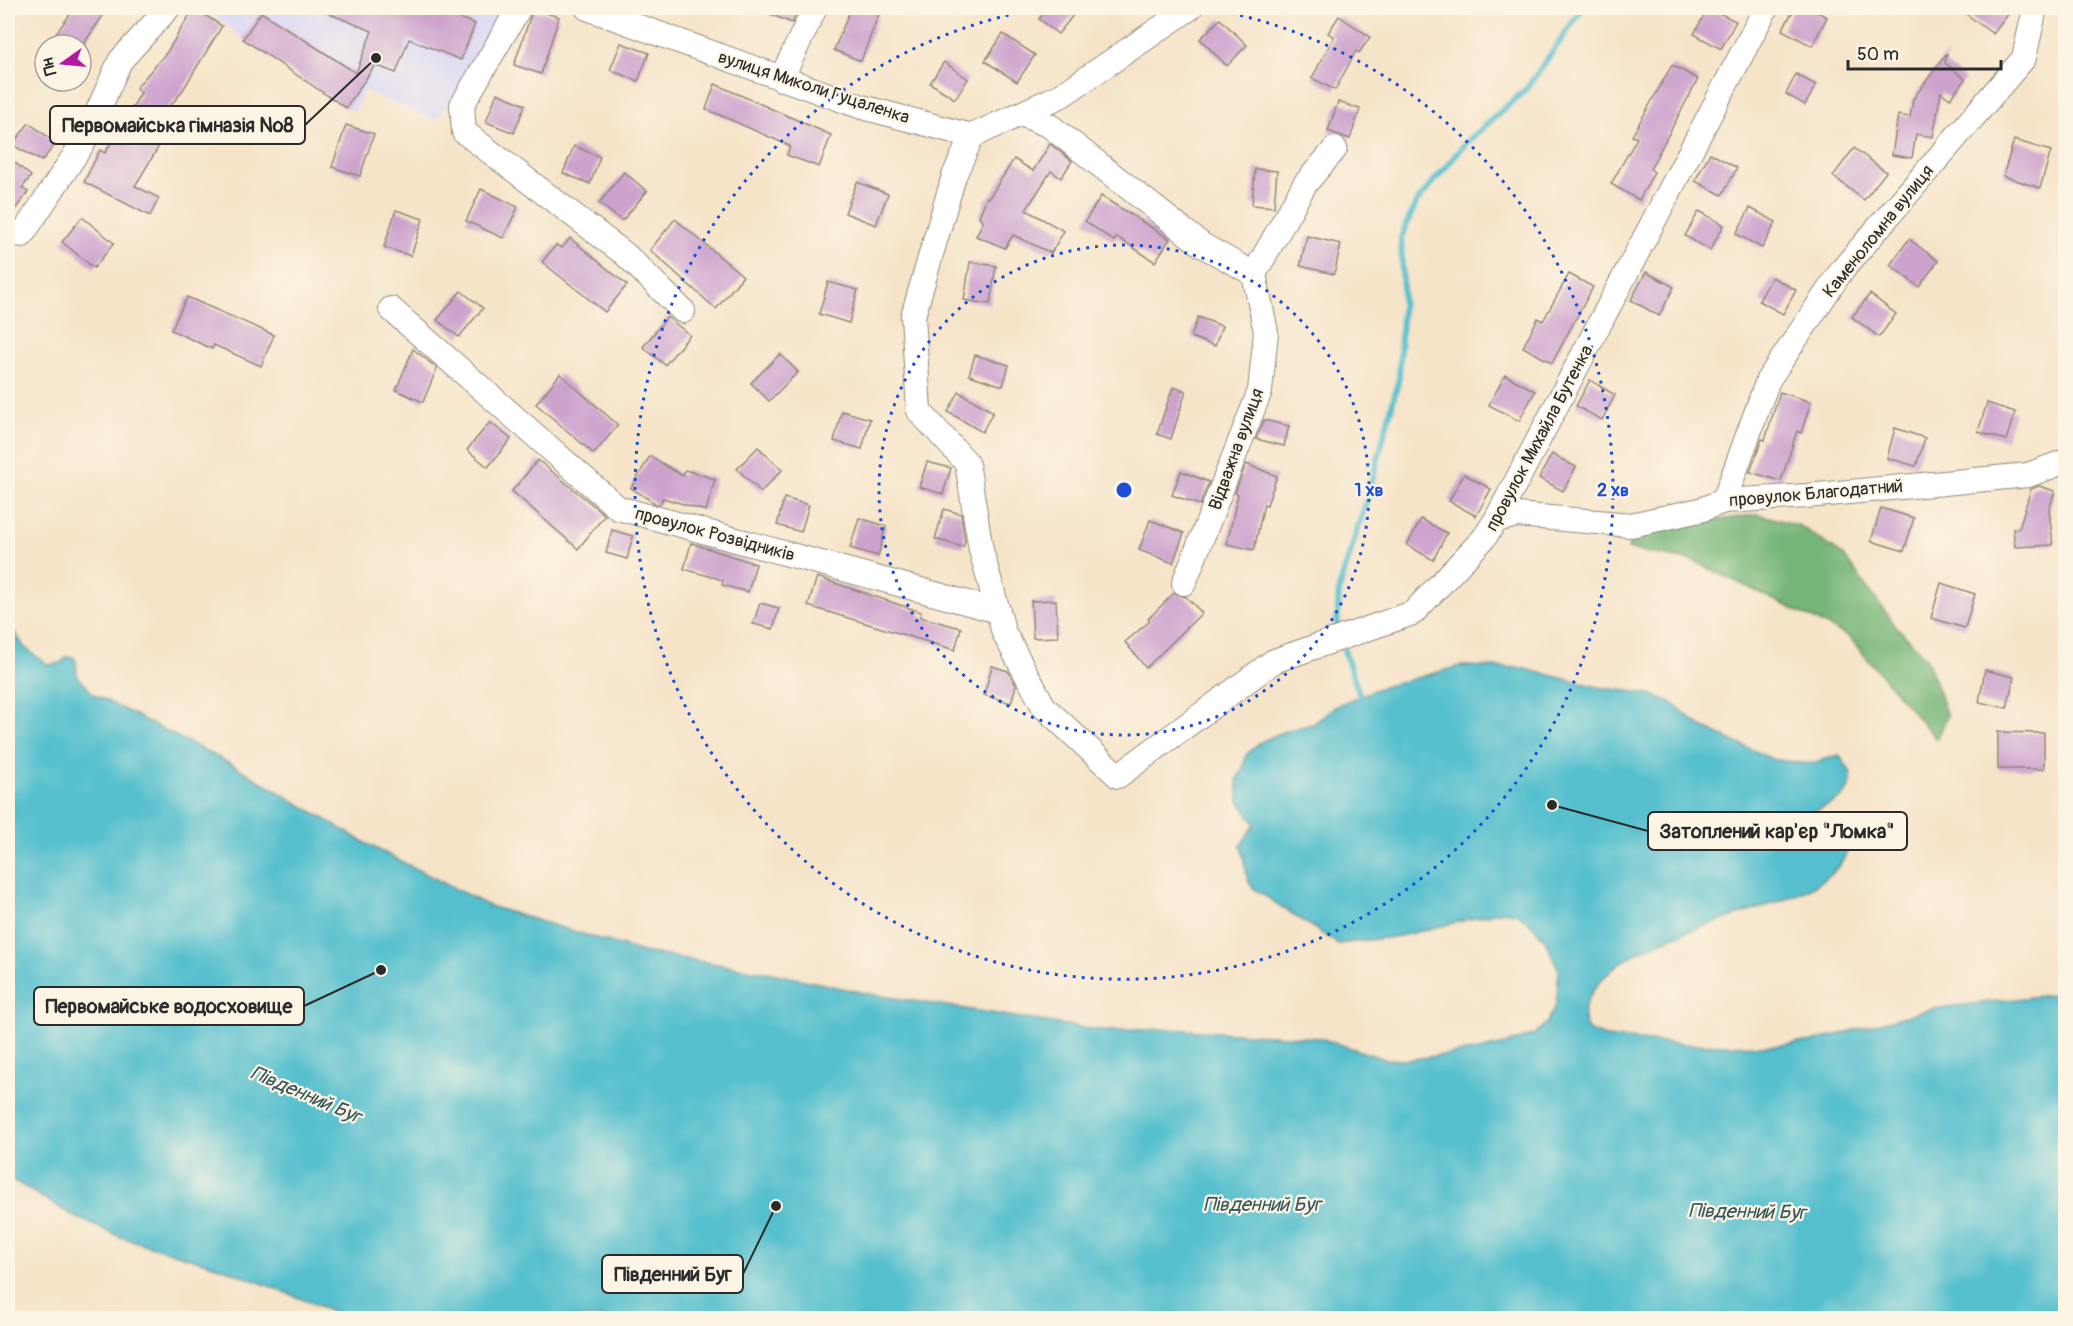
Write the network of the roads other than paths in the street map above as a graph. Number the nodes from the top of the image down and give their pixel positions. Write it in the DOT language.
graph roads {
  1 [pos="168,8"];
  2 [pos="519,8"];
  3 [pos="587,8"];
  4 [pos="815,8"];
  5 [pos="1190,8"];
  6 [pos="1766,8"];
  7 [pos="2035,8"];
  8 [pos="781,79"];
  9 [pos="1021,114"];
  10 [pos="972,136"];
  11 [pos="1335,148"];
  12 [pos="22,234"];
  13 [pos="1254,274"];
  14 [pos="391,309"];
  15 [pos="683,311"];
  16 [pos="2066,461"];
  17 [pos="1724,501"];
  18 [pos="1496,520"];
  19 [pos="1184,583"];
  20 [pos="998,611"];
  1 -- 12 [label="street"];
  2 -- 15 [label="street"];
  3 -- 8 [label="street, вулиця Миколи Гуцаленка"];
  4 -- 8 [label="street"];
  5 -- 9 [label="street"];
  6 -- 18 [label="street, провулок Михайла Бутенка"];
  7 -- 17 [label="street, Каменоломна вулиця"];
  8 -- 10 [label="street, вулиця Миколи Гуцаленка"];
  9 -- 10 [label="street"];
  9 -- 13 [label="street"];
  10 -- 20 [label="street"];
  11 -- 13 [label="street"];
  13 -- 19 [label="street, Відважна вулиця"];
  14 -- 20 [label="street, провулок Розвідників"];
  16 -- 17 [label="street, провулок Благодатний"];
  17 -- 18 [label="street, провулок Благодатний"];
  18 -- 20 [label="street, провулок Михайла Бутенка"];
}
